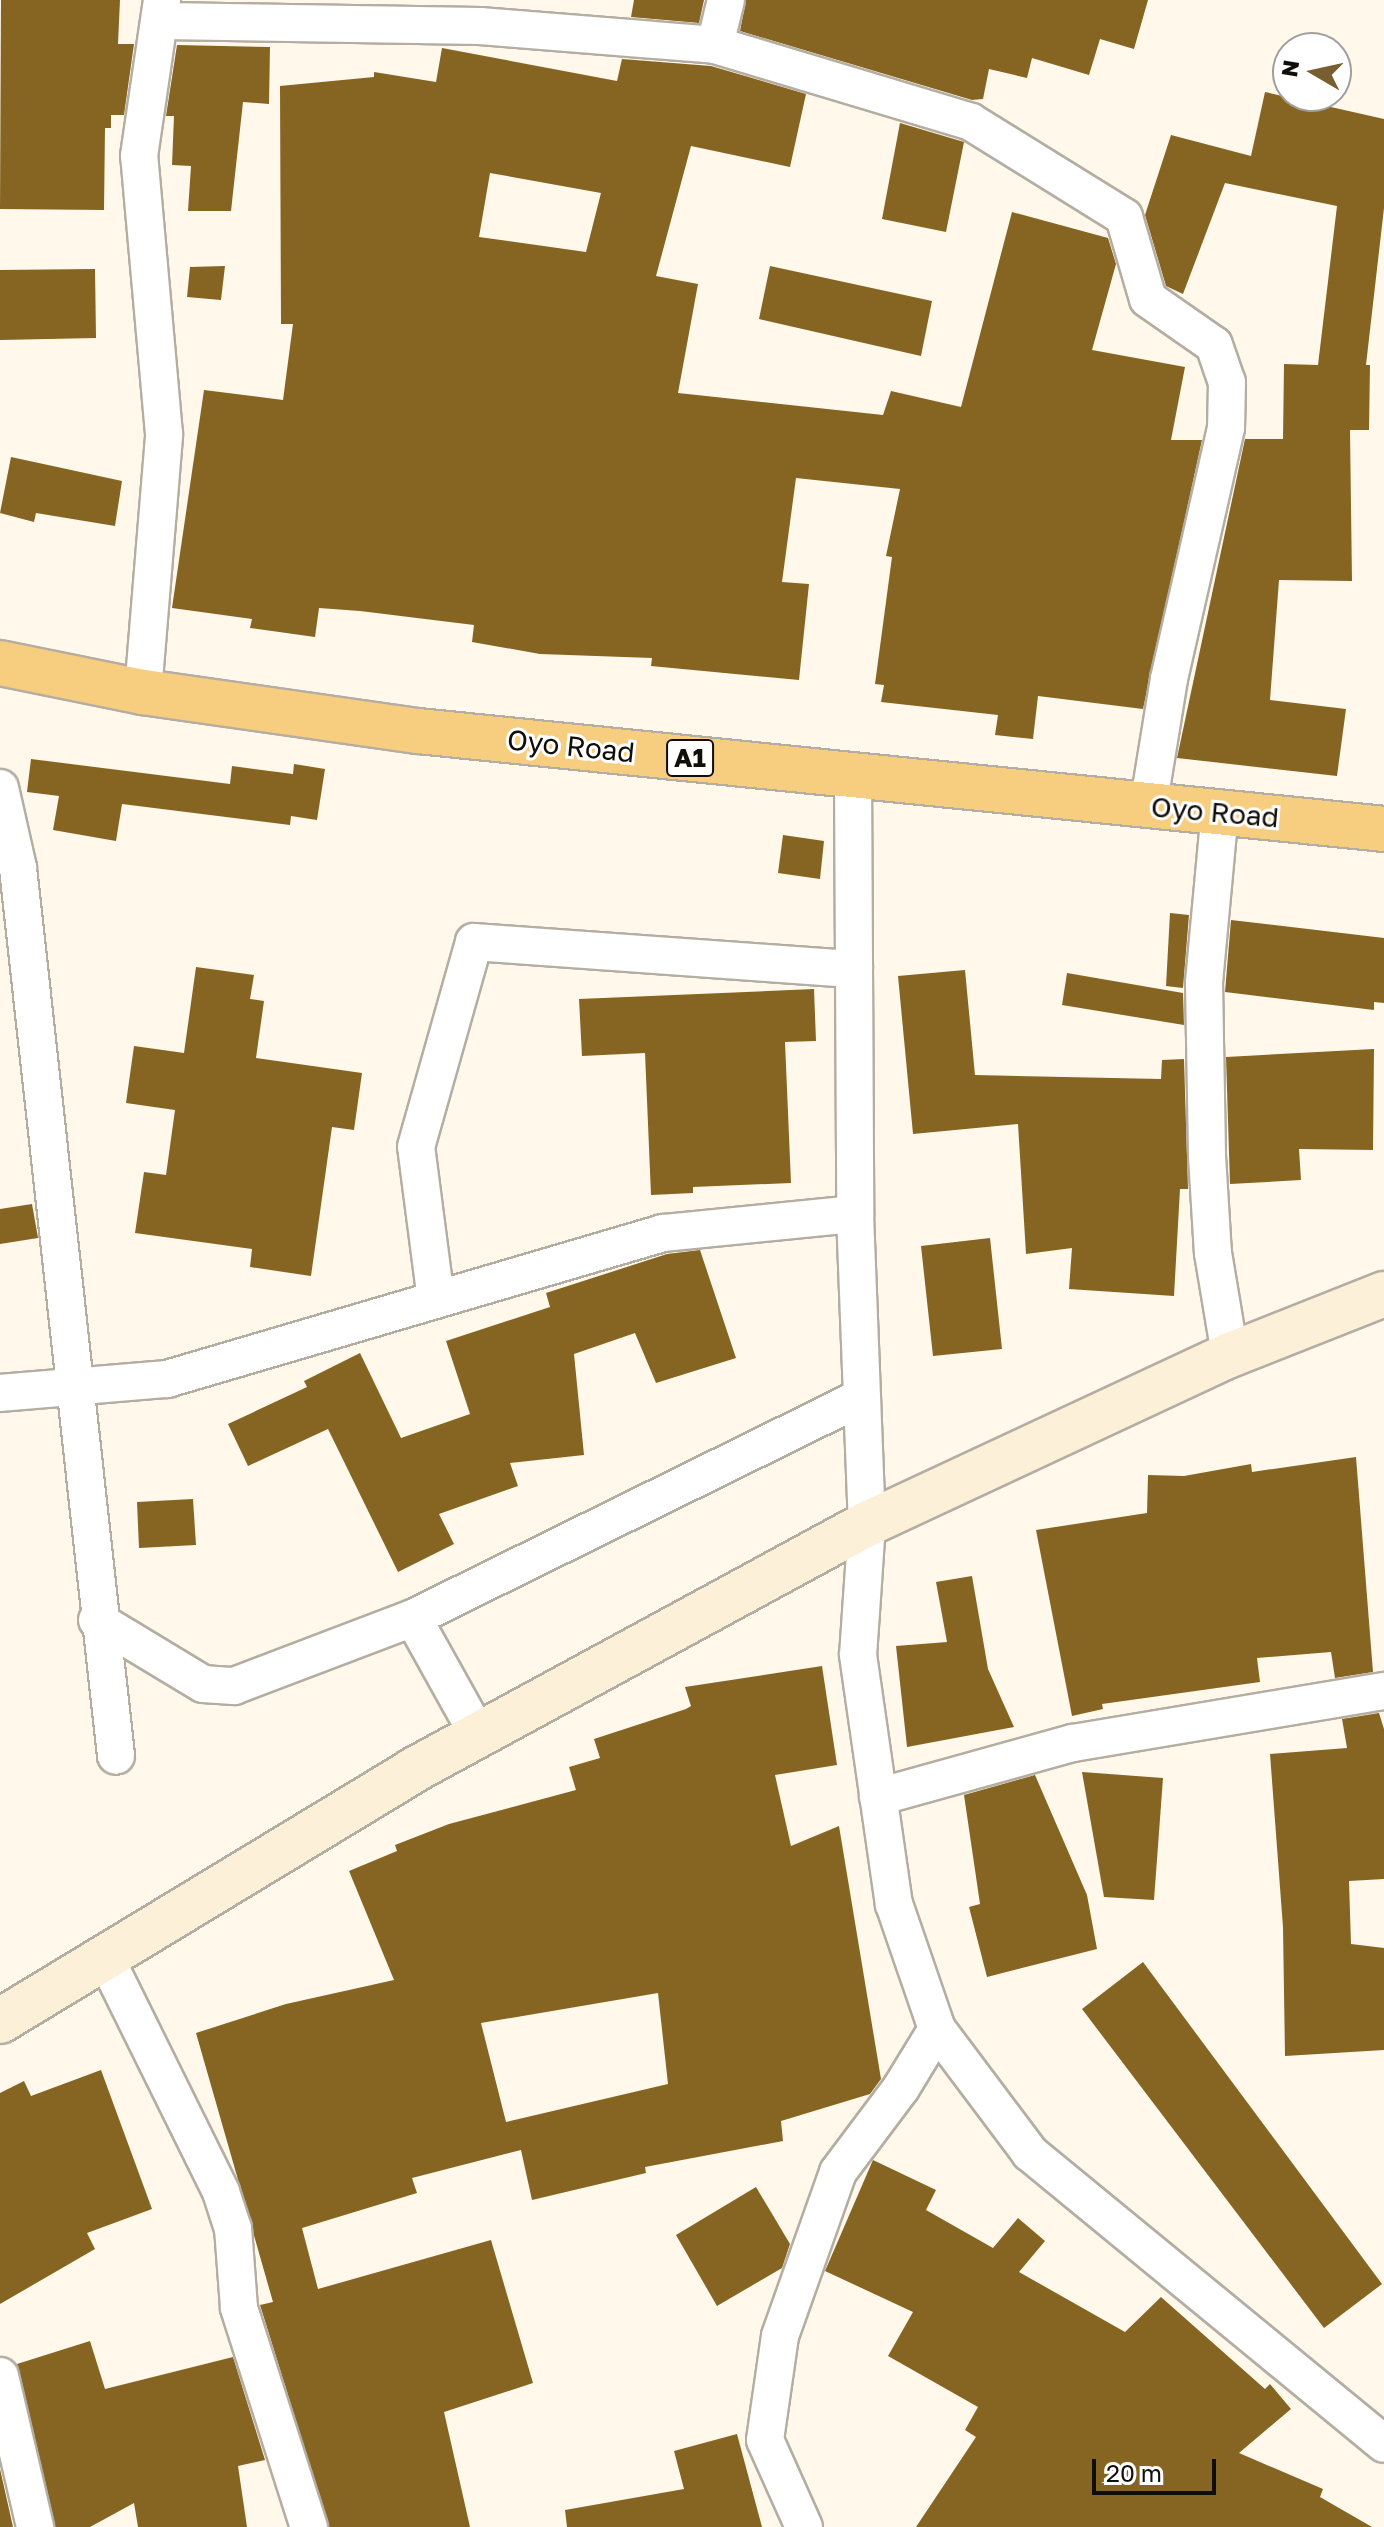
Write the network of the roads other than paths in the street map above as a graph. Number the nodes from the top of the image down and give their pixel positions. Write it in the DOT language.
graph roads {
  1 [pos="726,0"];
  2 [pos="163,10"];
  3 [pos="715,45"];
  4 [pos="0,663"];
  5 [pos="143,692"];
  6 [pos="853,774"];
  7 [pos="0,788"];
  8 [pos="1148,807"];
  9 [pos="1220,810"];
  10 [pos="1384,829"];
  11 [pos="9,866"];
  12 [pos="854,969"];
  13 [pos="855,1214"];
  14 [pos="1383,1294"];
  15 [pos="436,1300"];
  16 [pos="1230,1355"];
  17 [pos="74,1388"];
  18 [pos="0,1393"];
  19 [pos="862,1397"];
  20 [pos="867,1524"];
  21 [pos="413,1618"];
  22 [pos="97,1620"];
  23 [pos="1384,1691"];
  24 [pos="478,1735"];
  25 [pos="116,1756"];
  26 [pos="878,1797"];
  27 [pos="105,1957"];
  28 [pos="0,2021"];
  29 [pos="937,2029"];
  30 [pos="0,2376"];
  31 [pos="1384,2444"];
  32 [pos="35,2527"];
  33 [pos="309,2527"];
  34 [pos="804,2527"];
  1 -- 3 [label="street"];
  2 -- 3 [label="street"];
  2 -- 5 [label="street"];
  3 -- 8 [label="street"];
  4 -- 5 [label="highway, Oyo Road / A1"];
  5 -- 6 [label="highway, Oyo Road / A1"];
  6 -- 8 [label="highway, Oyo Road / A1"];
  6 -- 12 [label="street"];
  7 -- 11 [label="street"];
  8 -- 9 [label="highway, Oyo Road / A1"];
  9 -- 10 [label="highway, Oyo Road / A1"];
  9 -- 16 [label="street"];
  11 -- 17 [label="street"];
  12 -- 13 [label="street"];
  12 -- 15 [label="street"];
  13 -- 15 [label="street"];
  13 -- 19 [label="street"];
  14 -- 16 [label="main road"];
  15 -- 17 [label="street"];
  16 -- 20 [label="main road"];
  17 -- 18 [label="street"];
  17 -- 22 [label="street"];
  19 -- 20 [label="street"];
  19 -- 21 [label="street"];
  20 -- 24 [label="main road"];
  20 -- 26 [label="street"];
  21 -- 22 [label="street"];
  21 -- 24 [label="street"];
  22 -- 25 [label="street"];
  23 -- 26 [label="street"];
  24 -- 27 [label="main road"];
  26 -- 29 [label="street"];
  27 -- 28 [label="main road"];
  27 -- 33 [label="street"];
  29 -- 31 [label="street"];
  29 -- 34 [label="street"];
  30 -- 32 [label="street"];
}
